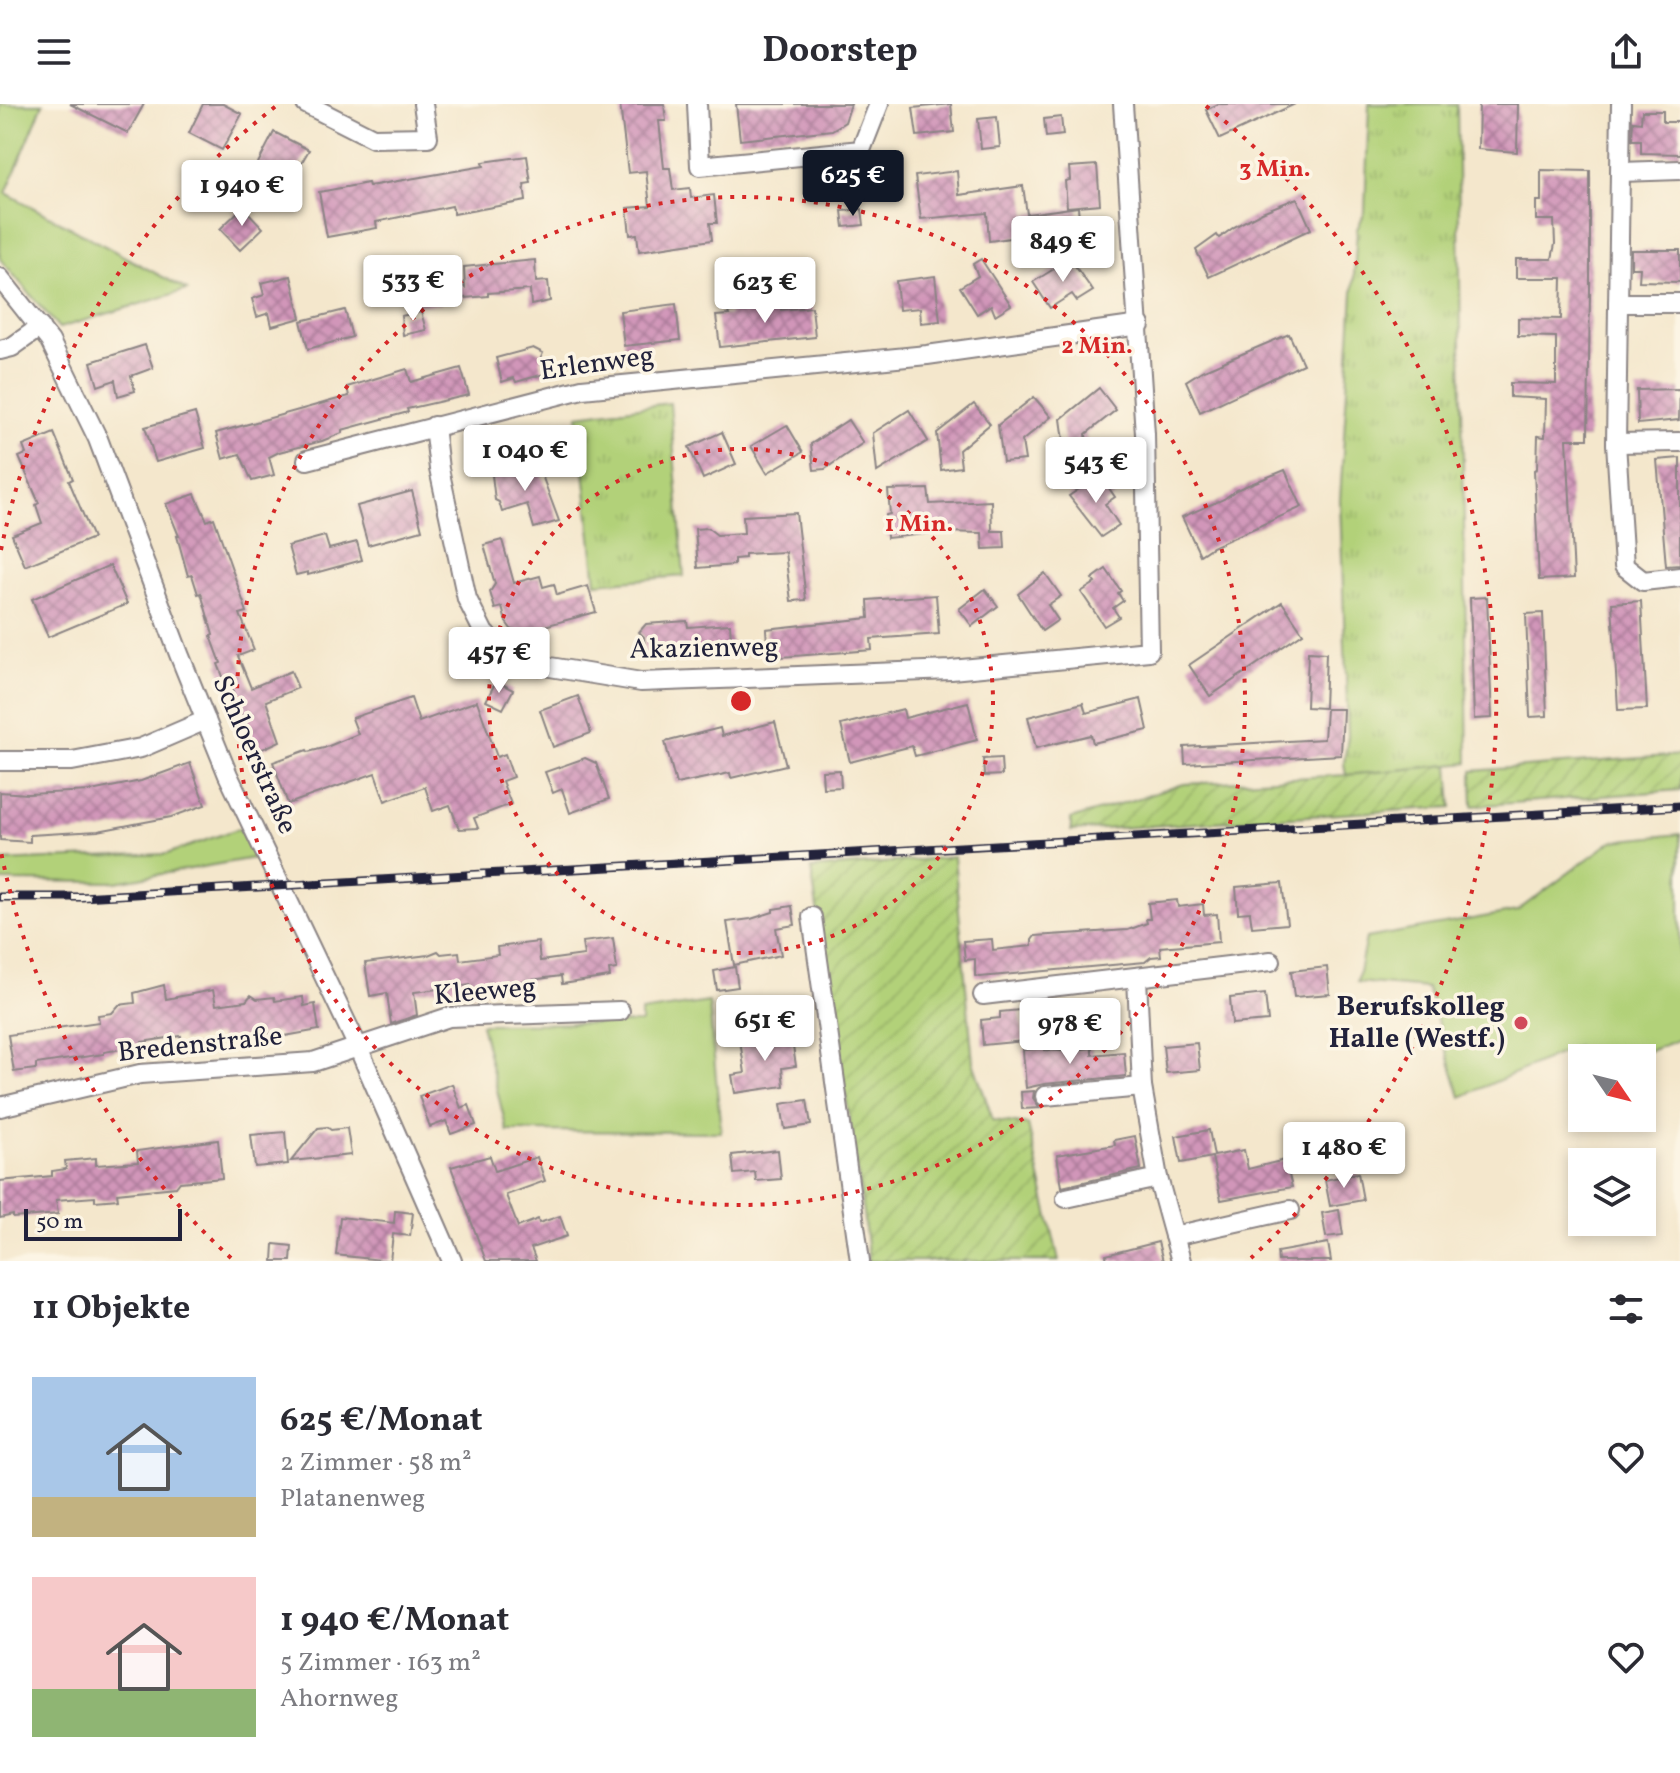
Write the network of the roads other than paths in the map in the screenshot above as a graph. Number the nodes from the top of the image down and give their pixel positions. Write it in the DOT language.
graph roads {
  1 [pos="306,104"];
  2 [pos="423,104"];
  3 [pos="697,104"];
  4 [pos="879,104"];
  5 [pos="1123,104"];
  6 [pos="1621,104"];
  7 [pos="1680,170"];
  8 [pos="1621,172"];
  9 [pos="0,278"];
  10 [pos="1618,303"];
  11 [pos="1680,303"];
  12 [pos="1140,325"];
  13 [pos="40,327"];
  14 [pos="0,350"];
  15 [pos="434,426"];
  16 [pos="1680,442"];
  17 [pos="1616,443"];
  18 [pos="307,460"];
  19 [pos="1680,577"];
  20 [pos="206,720"];
  21 [pos="0,761"];
  22 [pos="812,917"];
  23 [pos="1271,961"];
  24 [pos="1137,978"];
  25 [pos="983,995"];
  26 [pos="620,1011"];
  27 [pos="358,1047"];
  28 [pos="1142,1087"];
  29 [pos="1045,1096"];
  30 [pos="0,1107"];
  31 [pos="1158,1178"];
  32 [pos="1066,1198"];
  33 [pos="1290,1210"];
  34 [pos="1174,1236"];
  35 [pos="452,1261"];
  36 [pos="860,1261"];
  37 [pos="1181,1261"];
  1 -- 2 [label="street"];
  3 -- 4 [label="street"];
  5 -- 12 [label="street"];
  6 -- 8 [label="street"];
  7 -- 8 [label="street"];
  8 -- 10 [label="street"];
  9 -- 13 [label="street, Schloerstraße"];
  10 -- 11 [label="street"];
  10 -- 17 [label="street"];
  12 -- 15 [label="street, Erlenweg"];
  12 -- 15 [label="street, Akazienweg"];
  13 -- 14 [label="street"];
  13 -- 20 [label="street, Schloerstraße"];
  15 -- 18 [label="street, Erlenweg"];
  16 -- 17 [label="street"];
  17 -- 19 [label="street"];
  20 -- 21 [label="street"];
  20 -- 27 [label="street, Schloerstraße"];
  22 -- 36 [label="street"];
  23 -- 24 [label="street"];
  24 -- 25 [label="street"];
  24 -- 28 [label="street"];
  26 -- 27 [label="street, Kleeweg"];
  27 -- 30 [label="street, Bredenstraße"];
  27 -- 35 [label="street, Schloerstraße"];
  28 -- 29 [label="street"];
  28 -- 31 [label="street"];
  31 -- 32 [label="street"];
  31 -- 34 [label="street"];
  33 -- 34 [label="street"];
  34 -- 37 [label="street"];
}
